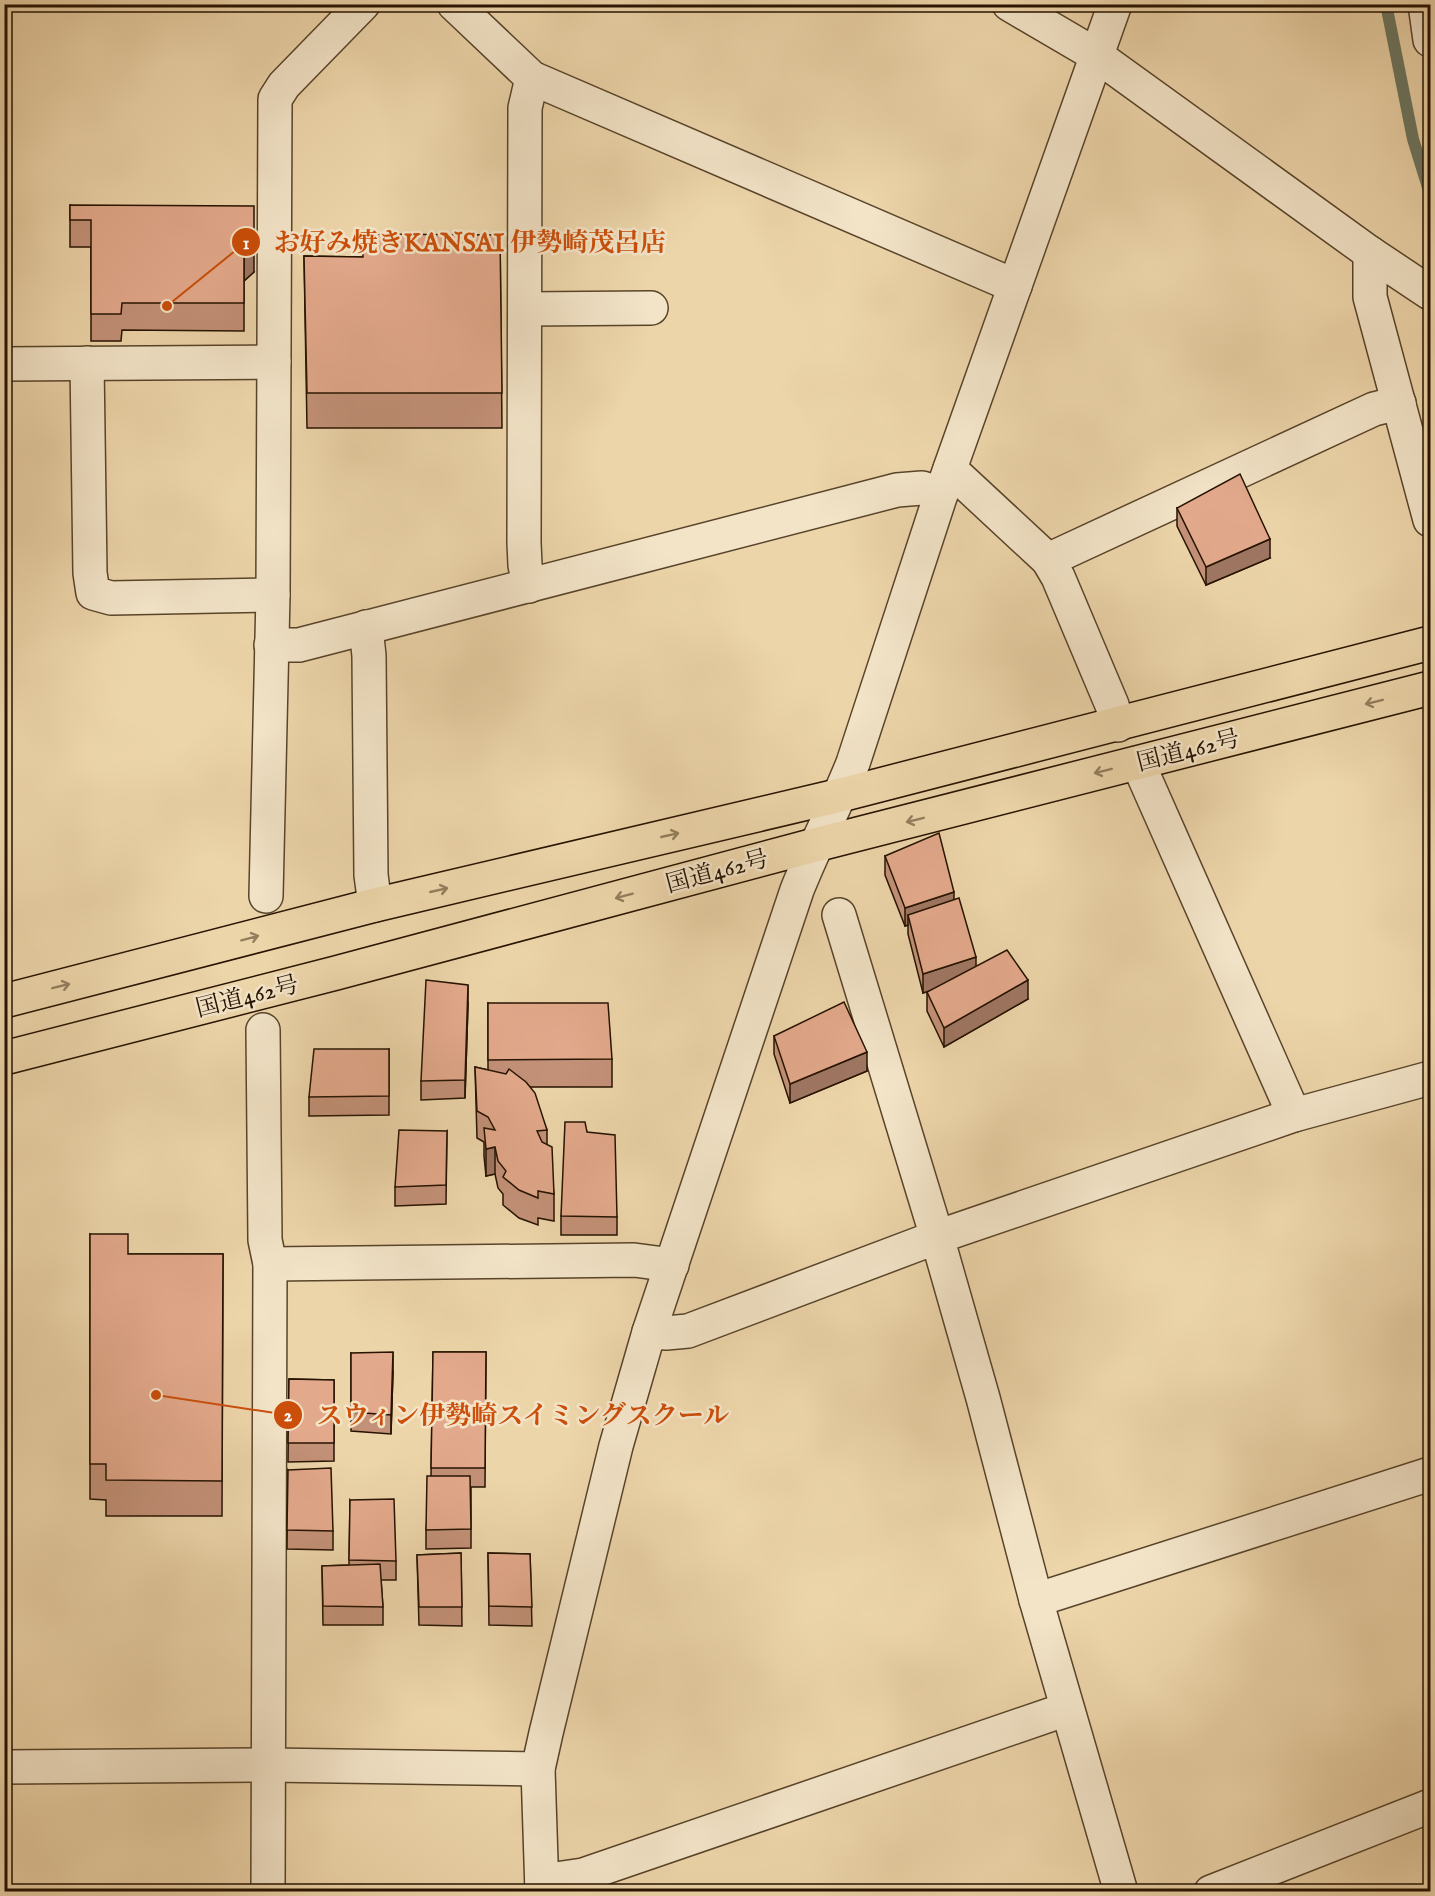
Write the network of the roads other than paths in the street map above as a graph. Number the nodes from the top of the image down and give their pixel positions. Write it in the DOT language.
graph roads {
  1 [pos="363,4"];
  2 [pos="454,4"];
  3 [pos="1010,4"];
  4 [pos="1115,4"];
  5 [pos="1425,4"];
  6 [pos="1431,40"];
  7 [pos="1096,55"];
  8 [pos="532,78"];
  9 [pos="1370,253"];
  10 [pos="1015,286"];
  11 [pos="1431,293"];
  12 [pos="651,308"];
  13 [pos="525,309"];
  14 [pos="274,362"];
  15 [pos="87,363"];
  16 [pos="4,364"];
  17 [pos="1399,403"];
  18 [pos="945,481"];
  19 [pos="1431,520"];
  20 [pos="1048,560"];
  21 [pos="529,586"];
  22 [pos="273,595"];
  23 [pos="366,627"];
  24 [pos="1431,643"];
  25 [pos="271,645"];
  26 [pos="1431,688"];
  27 [pos="1118,724"];
  28 [pos="1138,763"];
  29 [pos="840,795"];
  30 [pos="815,845"];
  31 [pos="266,896"];
  32 [pos="375,905"];
  33 [pos="839,915"];
  34 [pos="4,1001"];
  35 [pos="263,1030"];
  36 [pos="4,1058"];
  37 [pos="1431,1078"];
  38 [pos="1294,1115"];
  39 [pos="937,1238"];
  40 [pos="270,1264"];
  41 [pos="672,1265"];
  42 [pos="648,1332"];
  43 [pos="1431,1474"];
  44 [pos="1036,1600"];
  45 [pos="1067,1709"];
  46 [pos="269,1765"];
  47 [pos="4,1767"];
  48 [pos="538,1769"];
  49 [pos="1431,1806"];
  50 [pos="542,1886"];
  51 [pos="268,1892"];
  52 [pos="1120,1892"];
  53 [pos="1210,1892"];
  1 -- 14 [label="street"];
  2 -- 8 [label="street"];
  3 -- 7 [label="street"];
  4 -- 7 [label="street"];
  5 -- 6 [label="street"];
  7 -- 9 [label="street"];
  7 -- 10 [label="street"];
  8 -- 10 [label="street"];
  8 -- 13 [label="street"];
  9 -- 11 [label="street"];
  9 -- 17 [label="street"];
  10 -- 18 [label="street"];
  12 -- 13 [label="street"];
  13 -- 21 [label="street"];
  14 -- 15 [label="street"];
  14 -- 22 [label="street"];
  15 -- 16 [label="street"];
  15 -- 22 [label="street"];
  17 -- 19 [label="street"];
  17 -- 20 [label="street"];
  18 -- 20 [label="street"];
  18 -- 21 [label="street"];
  18 -- 29 [label="street"];
  20 -- 27 [label="street"];
  21 -- 23 [label="street"];
  22 -- 25 [label="street"];
  23 -- 25 [label="street"];
  23 -- 32 [label="street"];
  24 -- 27 [label="highway, 国道462号"];
  25 -- 31 [label="street"];
  26 -- 28 [label="highway, 国道462号, one-way"];
  27 -- 29 [label="highway, 国道462号"];
  28 -- 30 [label="highway, 国道462号, one-way"];
  28 -- 38 [label="street"];
  29 -- 30 [label="street"];
  32 -- 29 [label="highway, 国道462号, one-way"];
  30 -- 36 [label="highway, 国道462号, one-way"];
  30 -- 41 [label="street"];
  34 -- 32 [label="highway, 国道462号, one-way"];
  33 -- 39 [label="street"];
  35 -- 40 [label="street"];
  37 -- 38 [label="street"];
  38 -- 39 [label="street"];
  39 -- 42 [label="street"];
  39 -- 44 [label="street"];
  40 -- 41 [label="street"];
  40 -- 46 [label="street"];
  41 -- 42 [label="street"];
  42 -- 48 [label="street"];
  43 -- 44 [label="street"];
  44 -- 45 [label="street"];
  45 -- 50 [label="street"];
  45 -- 52 [label="street"];
  46 -- 47 [label="street"];
  46 -- 48 [label="street"];
  46 -- 51 [label="street"];
  48 -- 50 [label="street"];
  49 -- 53 [label="street"];
}
